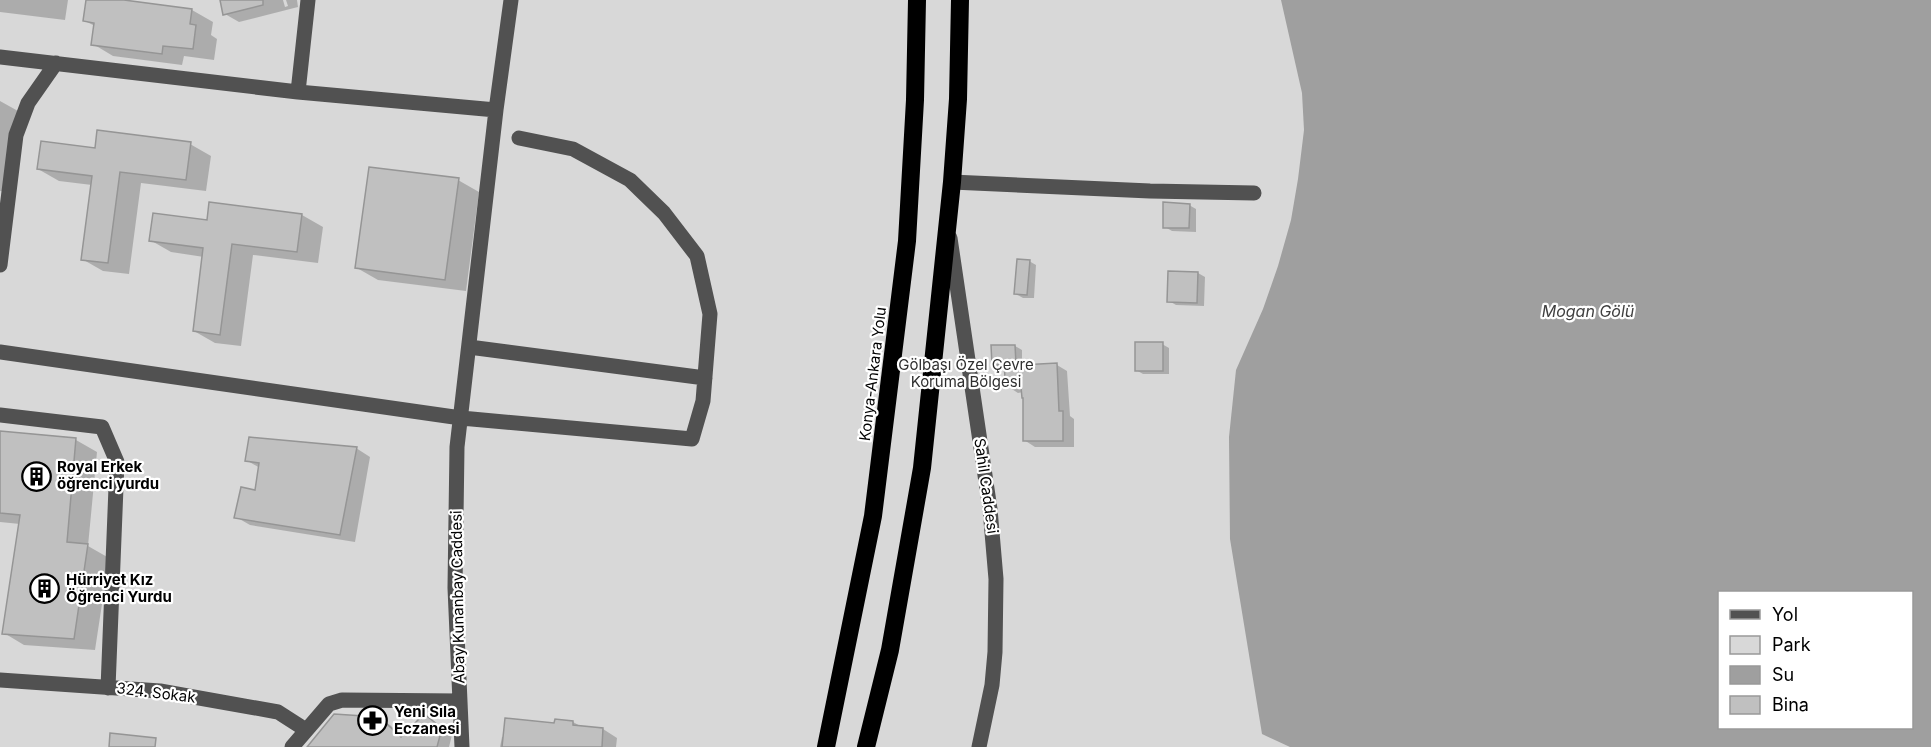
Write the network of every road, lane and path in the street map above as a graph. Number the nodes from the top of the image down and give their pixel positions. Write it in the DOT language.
graph roads {
  1 [pos="308,0"];
  2 [pos="511,0"];
  3 [pos="917,0"];
  4 [pos="960,0"];
  5 [pos="0,57"];
  6 [pos="56,63"];
  7 [pos="298,92"];
  8 [pos="496,110"];
  9 [pos="519,138"];
  10 [pos="952,182"];
  11 [pos="1254,193"];
  12 [pos="948,226"];
  13 [pos="0,265"];
  14 [pos="469,347"];
  15 [pos="0,352"];
  16 [pos="705,378"];
  17 [pos="0,415"];
  18 [pos="461,418"];
  19 [pos="0,680"];
  20 [pos="108,688"];
  21 [pos="460,700"];
  22 [pos="306,730"];
  23 [pos="292,747"];
  24 [pos="462,747"];
  25 [pos="826,747"];
  26 [pos="866,747"];
  27 [pos="979,747"];
  1 -- 7 [label="street"];
  2 -- 8 [label="street, Abay Kunanbay Caddesi"];
  3 -- 25 [label="highway, Konya-Ankara Yolu"];
  4 -- 10 [label="highway"];
  5 -- 6 [label="street"];
  6 -- 7 [label="street"];
  6 -- 13 [label="street"];
  7 -- 8 [label="street"];
  8 -- 14 [label="street, Abay Kunanbay Caddesi"];
  9 -- 16 [label="street"];
  10 -- 11 [label="street"];
  10 -- 12 [label="highway"];
  12 -- 26 [label="highway"];
  12 -- 27 [label="street, Sahil Caddesi"];
  14 -- 16 [label="street"];
  14 -- 18 [label="street, Abay Kunanbay Caddesi"];
  15 -- 18 [label="street"];
  16 -- 18 [label="street"];
  17 -- 20 [label="street"];
  18 -- 21 [label="street, Abay Kunanbay Caddesi"];
  19 -- 20 [label="street, 324. Sokak"];
  20 -- 22 [label="street, 324. Sokak"];
  21 -- 22 [label="street"];
  21 -- 24 [label="street, Abay Kunanbay Caddesi"];
  22 -- 23 [label="street"];
}
